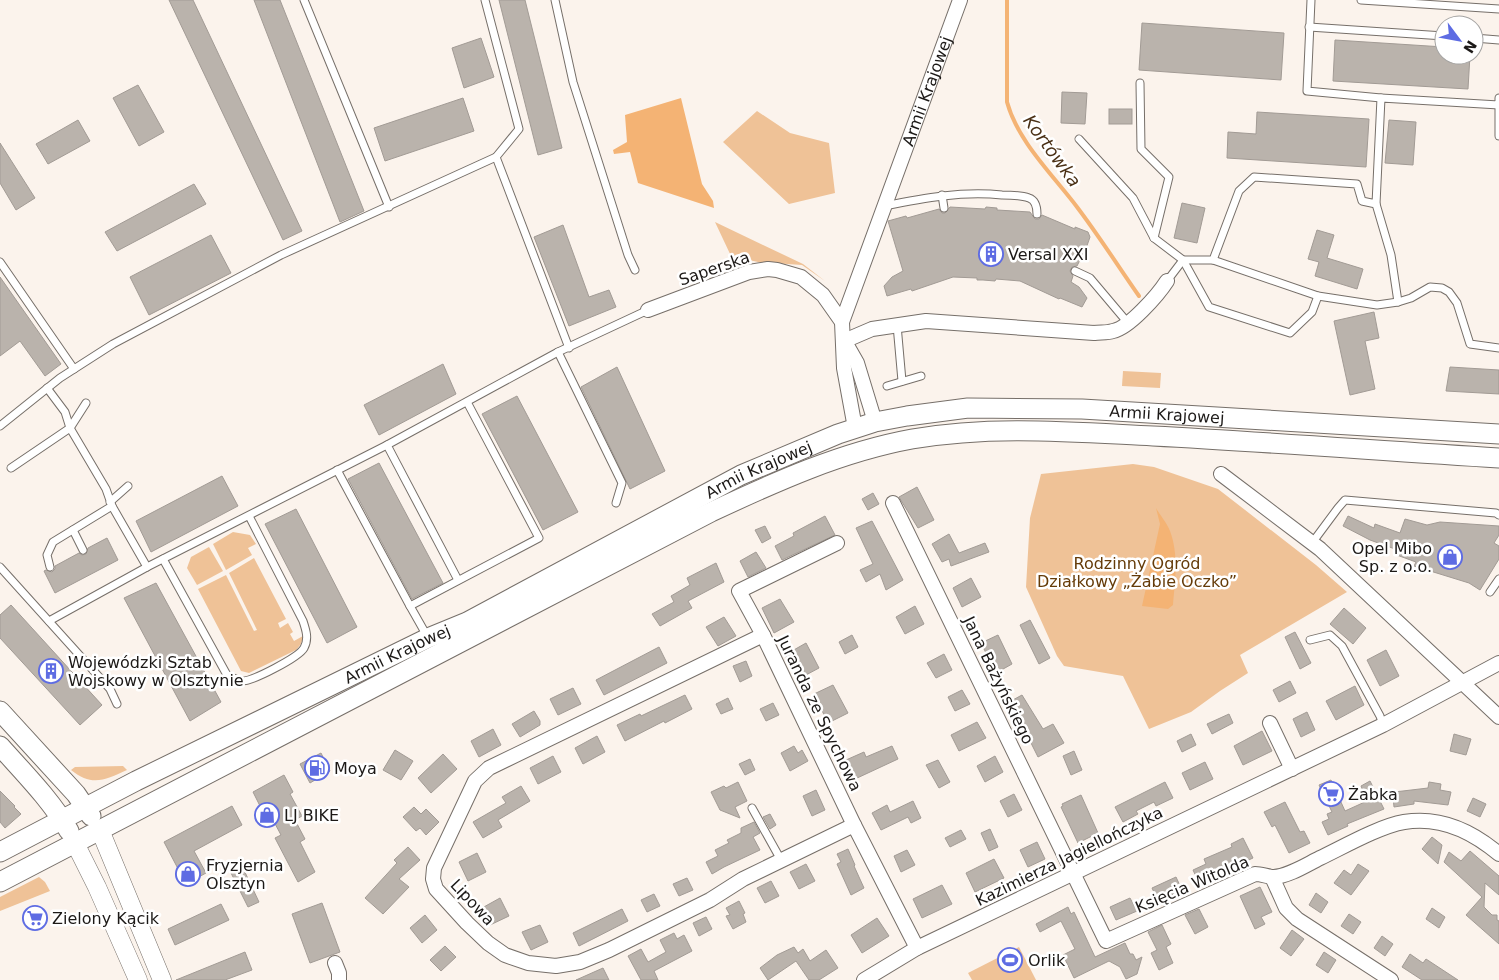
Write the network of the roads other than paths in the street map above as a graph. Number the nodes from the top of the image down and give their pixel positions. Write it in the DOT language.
graph roads {
  1 [pos="304,0"];
  2 [pos="485,0"];
  3 [pos="555,0"];
  4 [pos="960,0"];
  5 [pos="1311,0"];
  6 [pos="1360,0"];
  7 [pos="1499,10"];
  8 [pos="1309,27"];
  9 [pos="1434,35"];
  10 [pos="1484,39"];
  11 [pos="1499,40"];
  12 [pos="1140,83"];
  13 [pos="1381,98"];
  14 [pos="1499,98"];
  15 [pos="1499,105"];
  16 [pos="1499,136"];
  17 [pos="1079,138"];
  18 [pos="496,157"];
  19 [pos="942,195"];
  20 [pos="1376,204"];
  21 [pos="884,206"];
  22 [pos="388,207"];
  23 [pos="944,208"];
  24 [pos="1037,214"];
  25 [pos="1154,238"];
  26 [pos="1183,260"];
  27 [pos="1213,260"];
  28 [pos="0,262"];
  29 [pos="635,270"];
  30 [pos="1075,271"];
  31 [pos="1167,282"];
  32 [pos="1318,296"];
  33 [pos="1398,302"];
  34 [pos="648,310"];
  35 [pos="842,322"];
  36 [pos="1128,322"];
  37 [pos="897,325"];
  38 [pos="844,341"];
  39 [pos="569,348"];
  40 [pos="1499,348"];
  41 [pos="558,352"];
  42 [pos="74,369"];
  43 [pos="921,376"];
  44 [pos="902,381"];
  45 [pos="887,386"];
  46 [pos="48,388"];
  47 [pos="467,402"];
  48 [pos="86,403"];
  49 [pos="875,422"];
  50 [pos="0,426"];
  51 [pos="70,428"];
  52 [pos="855,428"];
  53 [pos="1499,434"];
  54 [pos="387,445"];
  55 [pos="871,449"];
  56 [pos="1499,458"];
  57 [pos="11,468"];
  58 [pos="338,470"];
  59 [pos="1221,474"];
  60 [pos="128,486"];
  61 [pos="616,503"];
  62 [pos="893,503"];
  63 [pos="111,504"];
  64 [pos="1499,515"];
  65 [pos="249,516"];
  66 [pos="73,530"];
  67 [pos="837,543"];
  68 [pos="1312,543"];
  69 [pos="83,550"];
  70 [pos="163,559"];
  71 [pos="0,567"];
  72 [pos="147,567"];
  73 [pos="50,568"];
  74 [pos="1499,579"];
  75 [pos="458,580"];
  76 [pos="1490,592"];
  77 [pos="410,606"];
  78 [pos="49,621"];
  79 [pos="763,635"];
  80 [pos="428,638"];
  81 [pos="1310,640"];
  82 [pos="1499,663"];
  83 [pos="1462,683"];
  84 [pos="116,704"];
  85 [pos="0,711"];
  86 [pos="1499,717"];
  87 [pos="1270,723"];
  88 [pos="1383,725"];
  89 [pos="0,746"];
  90 [pos="1292,769"];
  91 [pos="86,807"];
  92 [pos="752,808"];
  93 [pos="62,820"];
  94 [pos="854,824"];
  95 [pos="100,830"];
  96 [pos="76,843"];
  97 [pos="0,852"];
  98 [pos="1499,854"];
  99 [pos="781,860"];
  100 [pos="1074,872"];
  101 [pos="1272,877"];
  102 [pos="0,882"];
  103 [pos="917,948"];
  104 [pos="335,963"];
  105 [pos="138,980"];
  106 [pos="162,980"];
  107 [pos="339,980"];
  108 [pos="864,980"];
  109 [pos="1391,980"];
  1 -- 22 [label="lane"];
  2 -- 18 [label="lane"];
  3 -- 29 [label="lane"];
  4 -- 21 [label="street, Armii Krajowej"];
  5 -- 8 [label="lane"];
  6 -- 7 [label="lane"];
  8 -- 9 [label="lane"];
  8 -- 13 [label="lane"];
  10 -- 11 [label="lane"];
  12 -- 25 [label="lane"];
  13 -- 15 [label="lane"];
  13 -- 20 [label="lane"];
  14 -- 15 [label="lane"];
  15 -- 16 [label="lane"];
  17 -- 25 [label="lane"];
  18 -- 22 [label="lane"];
  18 -- 39 [label="lane"];
  19 -- 21 [label="lane"];
  19 -- 23 [label="lane"];
  19 -- 24 [label="lane"];
  20 -- 27 [label="lane"];
  20 -- 33 [label="lane"];
  21 -- 35 [label="street, Armii Krajowej"];
  22 -- 42 [label="lane"];
  25 -- 26 [label="lane"];
  26 -- 27 [label="lane"];
  26 -- 31 [label="lane"];
  26 -- 32 [label="lane"];
  27 -- 32 [label="lane"];
  28 -- 42 [label="lane"];
  30 -- 36 [label="lane"];
  31 -- 36 [label="street"];
  32 -- 33 [label="lane"];
  33 -- 40 [label="lane"];
  34 -- 35 [label="street, Saperska"];
  34 -- 39 [label="lane"];
  35 -- 38 [label="street, Saperska"];
  36 -- 37 [label="street"];
  37 -- 38 [label="street"];
  37 -- 44 [label="lane"];
  38 -- 49 [label="street, Saperska"];
  38 -- 52 [label="street, Saperska"];
  39 -- 41 [label="lane"];
  41 -- 47 [label="lane"];
  41 -- 61 [label="lane"];
  42 -- 46 [label="lane"];
  43 -- 44 [label="lane"];
  44 -- 45 [label="lane"];
  46 -- 50 [label="lane"];
  46 -- 51 [label="lane"];
  47 -- 54 [label="lane"];
  47 -- 75 [label="lane"];
  48 -- 51 [label="lane"];
  49 -- 52 [label="main road, Armii Krajowej"];
  49 -- 53 [label="main road, Armii Krajowej"];
  49 -- 55 [label="main road"];
  51 -- 57 [label="lane"];
  51 -- 63 [label="lane"];
  52 -- 55 [label="main road"];
  52 -- 80 [label="main road, Armii Krajowej"];
  54 -- 58 [label="lane"];
  54 -- 75 [label="lane"];
  55 -- 56 [label="main road, Armii Krajowej"];
  55 -- 95 [label="main road, Armii Krajowej"];
  58 -- 65 [label="lane"];
  58 -- 77 [label="lane"];
  59 -- 68 [label="street"];
  60 -- 63 [label="lane"];
  62 -- 100 [label="street, Jana Bażyńskiego"];
  63 -- 66 [label="lane"];
  63 -- 72 [label="lane"];
  64 -- 68 [label="lane"];
  65 -- 70 [label="lane"];
  65 -- 70 [label="lane"];
  66 -- 69 [label="lane"];
  66 -- 73 [label="lane"];
  67 -- 79 [label="street, Juranda ze Spychowa"];
  68 -- 83 [label="street"];
  70 -- 72 [label="lane"];
  71 -- 78 [label="lane"];
  72 -- 78 [label="lane"];
  74 -- 76 [label="lane"];
  75 -- 77 [label="lane"];
  77 -- 80 [label="lane"];
  78 -- 84 [label="lane"];
  79 -- 94 [label="street, Juranda ze Spychowa"];
  79 -- 99 [label="street, Lipowa"];
  80 -- 91 [label="main road, Armii Krajowej"];
  81 -- 88 [label="lane"];
  82 -- 83 [label="street, Kazimierza Jagiellończyka"];
  83 -- 86 [label="street"];
  83 -- 88 [label="street, Kazimierza Jagiellończyka"];
  85 -- 91 [label="main road"];
  87 -- 90 [label="street"];
  88 -- 90 [label="street, Kazimierza Jagiellończyka"];
  89 -- 93 [label="main road"];
  90 -- 100 [label="street, Kazimierza Jagiellończyka"];
  91 -- 93 [label="main road, Armii Krajowej"];
  91 -- 95 [label="main road"];
  92 -- 99 [label="lane"];
  93 -- 96 [label="main road"];
  93 -- 97 [label="main road, Armii Krajowej"];
  94 -- 99 [label="street, Lipowa"];
  94 -- 103 [label="street, Juranda ze Spychowa"];
  95 -- 96 [label="main road, Armii Krajowej"];
  95 -- 106 [label="street"];
  96 -- 102 [label="main road, Armii Krajowej"];
  96 -- 105 [label="street"];
  98 -- 101 [label="street, Księcia Witolda"];
  100 -- 101 [label="street, Księcia Witolda"];
  100 -- 103 [label="street, Kazimierza Jagiellończyka"];
  101 -- 109 [label="street"];
  103 -- 108 [label="street, Kazimierza Jagiellończyka"];
  104 -- 107 [label="street"];
}
